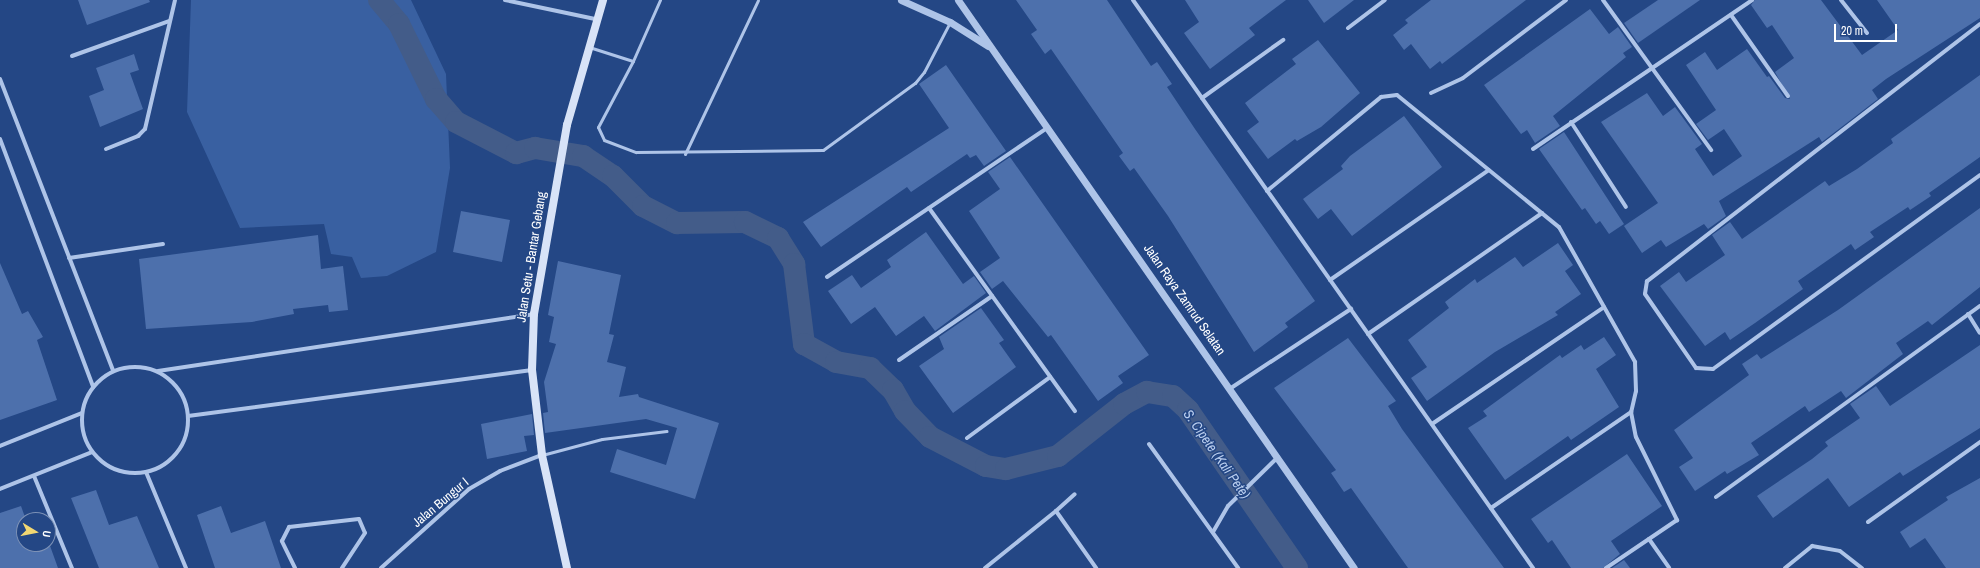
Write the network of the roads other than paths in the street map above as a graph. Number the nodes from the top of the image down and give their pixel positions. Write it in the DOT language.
graph roads {
  1 [pos="175,0"];
  2 [pos="505,0"];
  3 [pos="603,0"];
  4 [pos="660,0"];
  5 [pos="758,0"];
  6 [pos="901,0"];
  7 [pos="958,0"];
  8 [pos="1139,0"];
  9 [pos="1385,0"];
  10 [pos="1566,0"];
  11 [pos="1603,0"];
  12 [pos="1752,0"];
  13 [pos="1841,0"];
  14 [pos="1134,1"];
  15 [pos="1731,15"];
  16 [pos="595,19"];
  17 [pos="169,21"];
  18 [pos="950,22"];
  19 [pos="1980,24"];
  20 [pos="1348,28"];
  21 [pos="1867,33"];
  22 [pos="1283,40"];
  23 [pos="589,47"];
  24 [pos="992,48"];
  25 [pos="72,56"];
  26 [pos="633,61"];
  27 [pos="1653,69"];
  28 [pos="0,79"];
  29 [pos="1431,93"];
  30 [pos="1788,96"];
  31 [pos="1202,98"];
  32 [pos="1571,122"];
  33 [pos="1048,128"];
  34 [pos="0,139"];
  35 [pos="106,149"];
  36 [pos="1533,149"];
  37 [pos="1711,150"];
  38 [pos="685,154"];
  39 [pos="1488,170"];
  40 [pos="1980,176"];
  41 [pos="1267,191"];
  42 [pos="1626,207"];
  43 [pos="929,208"];
  44 [pos="1542,213"];
  45 [pos="163,244"];
  46 [pos="69,258"];
  47 [pos="827,277"];
  48 [pos="1330,280"];
  49 [pos="992,296"];
  50 [pos="1980,306"];
  51 [pos="1604,307"];
  52 [pos="1351,309"];
  53 [pos="534,314"];
  54 [pos="1968,314"];
  55 [pos="1980,333"];
  56 [pos="1368,334"];
  57 [pos="899,360"];
  58 [pos="532,370"];
  59 [pos="113,371"];
  60 [pos="158,371"];
  61 [pos="1050,377"];
  62 [pos="92,387"];
  63 [pos="1231,388"];
  64 [pos="1075,411"];
  65 [pos="1631,412"];
  66 [pos="82,413"];
  67 [pos="188,416"];
  68 [pos="1432,424"];
  69 [pos="667,431"];
  70 [pos="968,438"];
  71 [pos="1980,442"];
  72 [pos="1149,444"];
  73 [pos="0,446"];
  74 [pos="92,452"];
  75 [pos="542,455"];
  76 [pos="1278,457"];
  77 [pos="146,472"];
  78 [pos="34,476"];
  79 [pos="0,489"];
  80 [pos="1076,494"];
  81 [pos="1716,498"];
  82 [pos="1491,508"];
  83 [pos="1056,511"];
  84 [pos="1868,522"];
  85 [pos="1213,532"];
  86 [pos="1649,539"];
  87 [pos="72,568"];
  88 [pos="186,568"];
  89 [pos="295,568"];
  90 [pos="342,568"];
  91 [pos="382,568"];
  92 [pos="568,568"];
  93 [pos="985,568"];
  94 [pos="1096,568"];
  95 [pos="1238,568"];
  96 [pos="1354,568"];
  97 [pos="1533,568"];
  98 [pos="1606,568"];
  99 [pos="1669,568"];
  100 [pos="1785,568"];
  101 [pos="1862,568"];
  1 -- 17 [label="street"];
  2 -- 16 [label="street"];
  3 -- 16 [label="main road, Jalan Setu - Bantar Gebang"];
  4 -- 26 [label="lane"];
  5 -- 38 [label="lane"];
  6 -- 18 [label="street, Jalan Raya Zamrud Selatan"];
  7 -- 24 [label="street, Jalan Raya Zamrud Selatan"];
  8 -- 14 [label="street"];
  9 -- 20 [label="street"];
  10 -- 29 [label="street"];
  11 -- 27 [label="street"];
  12 -- 15 [label="street"];
  13 -- 21 [label="street"];
  14 -- 31 [label="street"];
  15 -- 27 [label="street"];
  15 -- 30 [label="street"];
  16 -- 23 [label="main road, Jalan Setu - Bantar Gebang"];
  17 -- 25 [label="street"];
  17 -- 35 [label="street"];
  18 -- 24 [label="street, Jalan Raya Zamrud Selatan"];
  18 -- 38 [label="lane"];
  19 -- 40 [label="street"];
  22 -- 31 [label="street"];
  23 -- 26 [label="lane"];
  23 -- 53 [label="main road, Jalan Setu - Bantar Gebang"];
  24 -- 33 [label="street, Jalan Raya Zamrud Selatan"];
  26 -- 38 [label="lane"];
  27 -- 32 [label="street"];
  27 -- 37 [label="street"];
  28 -- 46 [label="street"];
  31 -- 41 [label="street"];
  32 -- 36 [label="street"];
  32 -- 42 [label="street"];
  33 -- 43 [label="street"];
  33 -- 63 [label="street, Jalan Raya Zamrud Selatan"];
  34 -- 62 [label="street"];
  39 -- 41 [label="street"];
  39 -- 44 [label="street"];
  39 -- 48 [label="street"];
  41 -- 48 [label="street"];
  43 -- 47 [label="street"];
  43 -- 49 [label="street"];
  44 -- 51 [label="street"];
  44 -- 56 [label="street"];
  45 -- 46 [label="street"];
  46 -- 59 [label="street"];
  48 -- 52 [label="street"];
  49 -- 57 [label="street"];
  49 -- 61 [label="street"];
  50 -- 54 [label="street"];
  51 -- 65 [label="street"];
  51 -- 68 [label="street"];
  52 -- 56 [label="street"];
  52 -- 63 [label="street"];
  53 -- 58 [label="main road, Jalan Setu - Bantar Gebang"];
  53 -- 60 [label="street"];
  54 -- 55 [label="street"];
  54 -- 81 [label="street"];
  56 -- 68 [label="street"];
  58 -- 67 [label="street"];
  58 -- 75 [label="main road, Jalan Setu - Bantar Gebang"];
  59 -- 60 [label="street"];
  59 -- 62 [label="street"];
  60 -- 67 [label="street"];
  61 -- 64 [label="street"];
  61 -- 70 [label="street"];
  62 -- 66 [label="street"];
  63 -- 76 [label="street, Jalan Raya Zamrud Selatan"];
  65 -- 82 [label="street"];
  65 -- 86 [label="street"];
  66 -- 73 [label="street"];
  66 -- 74 [label="street"];
  67 -- 77 [label="street"];
  68 -- 82 [label="street"];
  69 -- 75 [label="lane"];
  71 -- 84 [label="street"];
  72 -- 85 [label="street"];
  74 -- 77 [label="street"];
  74 -- 78 [label="street"];
  75 -- 91 [label="street, Jalan Bungur I"];
  75 -- 92 [label="main road, Jalan Setu - Bantar Gebang"];
  76 -- 85 [label="street"];
  76 -- 96 [label="street, Jalan Raya Zamrud Selatan"];
  77 -- 88 [label="street"];
  78 -- 79 [label="street"];
  78 -- 87 [label="street"];
  80 -- 83 [label="street"];
  82 -- 97 [label="street"];
  83 -- 93 [label="street"];
  83 -- 94 [label="street"];
  85 -- 95 [label="street"];
  86 -- 98 [label="street"];
  86 -- 99 [label="street"];
  89 -- 90 [label="street"];
  100 -- 101 [label="street"];
}
